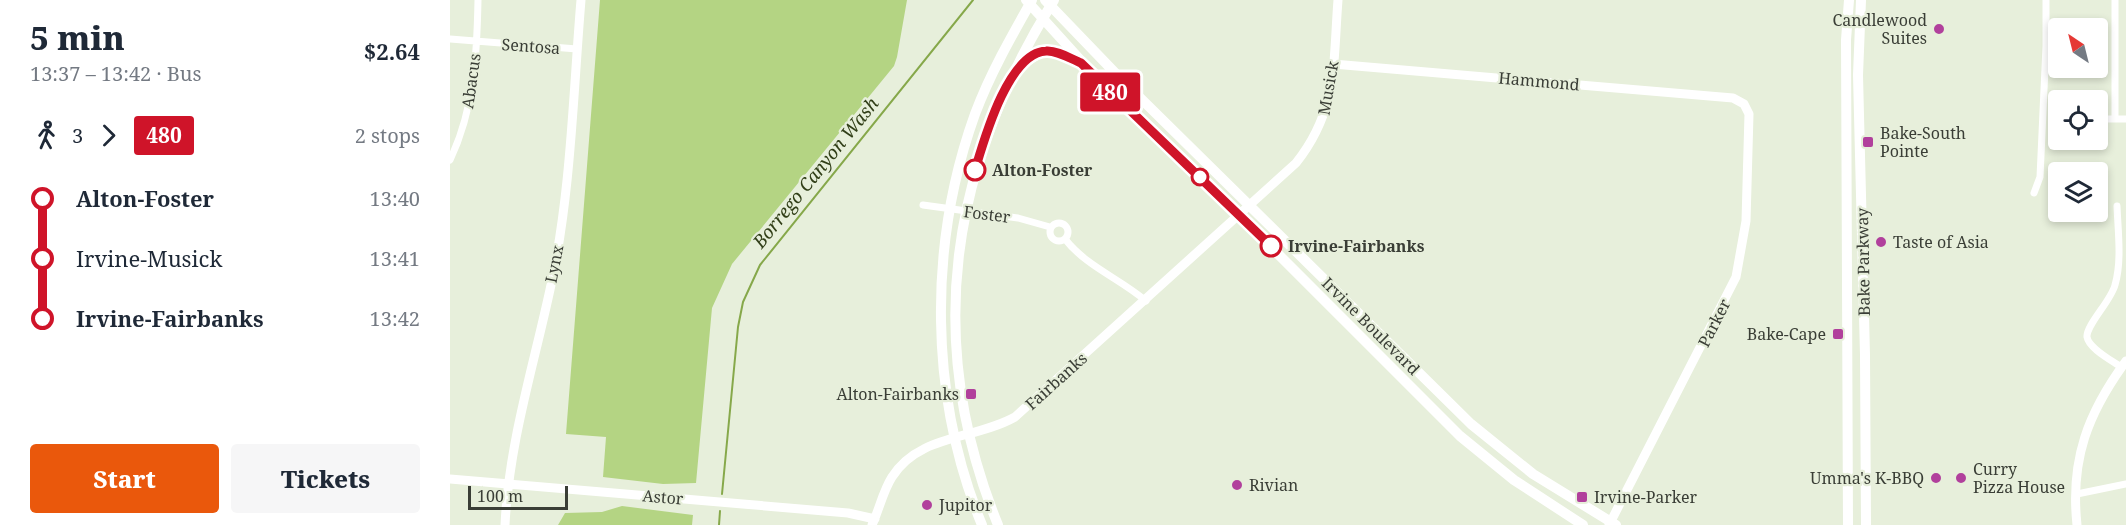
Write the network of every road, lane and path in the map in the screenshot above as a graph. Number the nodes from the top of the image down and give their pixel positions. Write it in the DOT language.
graph roads {
  1 [pos="478,0"];
  2 [pos="581,0"];
  3 [pos="1338,0"];
  4 [pos="1849,0"];
  5 [pos="1862,0"];
  6 [pos="2046,0"];
  7 [pos="2115,0"];
  8 [pos="1029,2"];
  9 [pos="1050,2"];
  10 [pos="1042,20"];
  11 [pos="450,39"];
  12 [pos="476,41"];
  13 [pos="577,50"];
  14 [pos="1081,63"];
  15 [pos="1333,64"];
  16 [pos="1012,75"];
  17 [pos="1744,104"];
  18 [pos="2108,119"];
  19 [pos="2115,119"];
  20 [pos="2126,119"];
  21 [pos="450,159"];
  22 [pos="2034,193"];
  23 [pos="923,205"];
  24 [pos="1250,205"];
  25 [pos="2118,206"];
  26 [pos="951,210"];
  27 [pos="965,212"];
  28 [pos="1239,215"];
  29 [pos="1050,227"];
  30 [pos="1065,239"];
  31 [pos="1146,301"];
  32 [pos="2124,364"];
  33 [pos="969,435"];
  34 [pos="955,438"];
  35 [pos="450,479"];
  36 [pos="507,484"];
  37 [pos="2126,484"];
  38 [pos="2077,494"];
  39 [pos="874,522"];
  40 [pos="1612,524"];
  41 [pos="505,525"];
  42 [pos="982,525"];
  43 [pos="998,525"];
  44 [pos="1583,525"];
  45 [pos="1848,525"];
  46 [pos="1866,525"];
  47 [pos="2077,525"];
  1 -- 12 [label="street, Abacus"];
  2 -- 13 [label="street, Lynx"];
  3 -- 15 [label="street, Musick"];
  4 -- 45 [label="main road, Bake Parkway"];
  5 -- 46 [label="main road, Bake Parkway"];
  6 -- 22 [label="street"];
  7 -- 19 [label="street"];
  8 -- 10 [label="main road, Irvine Boulevard"];
  8 -- 26 [label="main road"];
  9 -- 10 [label="main road"];
  9 -- 24 [label="main road, Irvine Boulevard"];
  10 -- 14 [label="main road, Irvine Boulevard"];
  10 -- 16 [label="main road"];
  11 -- 12 [label="street, Sentosa"];
  12 -- 13 [label="street, Sentosa"];
  12 -- 21 [label="street, Abacus"];
  13 -- 36 [label="street, Lynx"];
  14 -- 16 [label="main road"];
  14 -- 28 [label="main road, Irvine Boulevard"];
  15 -- 17 [label="street, Hammond"];
  15 -- 24 [label="street, Musick"];
  16 -- 27 [label="main road"];
  17 -- 40 [label="street, Parker"];
  18 -- 19 [label="street"];
  19 -- 20 [label="street"];
  23 -- 26 [label="street, Foster"];
  24 -- 28 [label="street, Musick"];
  24 -- 40 [label="main road, Irvine Boulevard"];
  25 -- 32 [label="street"];
  26 -- 27 [label="street, Foster"];
  26 -- 34 [label="main road"];
  27 -- 29 [label="street, Foster"];
  27 -- 33 [label="main road"];
  28 -- 31 [label="street, Fairbanks"];
  28 -- 44 [label="main road, Irvine Boulevard"];
  29 -- 30 [label="street"];
  29 -- 30 [label="street"];
  30 -- 31 [label="street"];
  31 -- 33 [label="street, Fairbanks"];
  32 -- 38 [label="street"];
  33 -- 34 [label="street, Fairbanks"];
  33 -- 43 [label="main road"];
  34 -- 39 [label="street, Fairbanks"];
  34 -- 42 [label="main road"];
  35 -- 36 [label="street, Astor"];
  36 -- 39 [label="street, Astor"];
  36 -- 41 [label="street, Lynx"];
  37 -- 38 [label="street"];
  38 -- 47 [label="street"];
}
